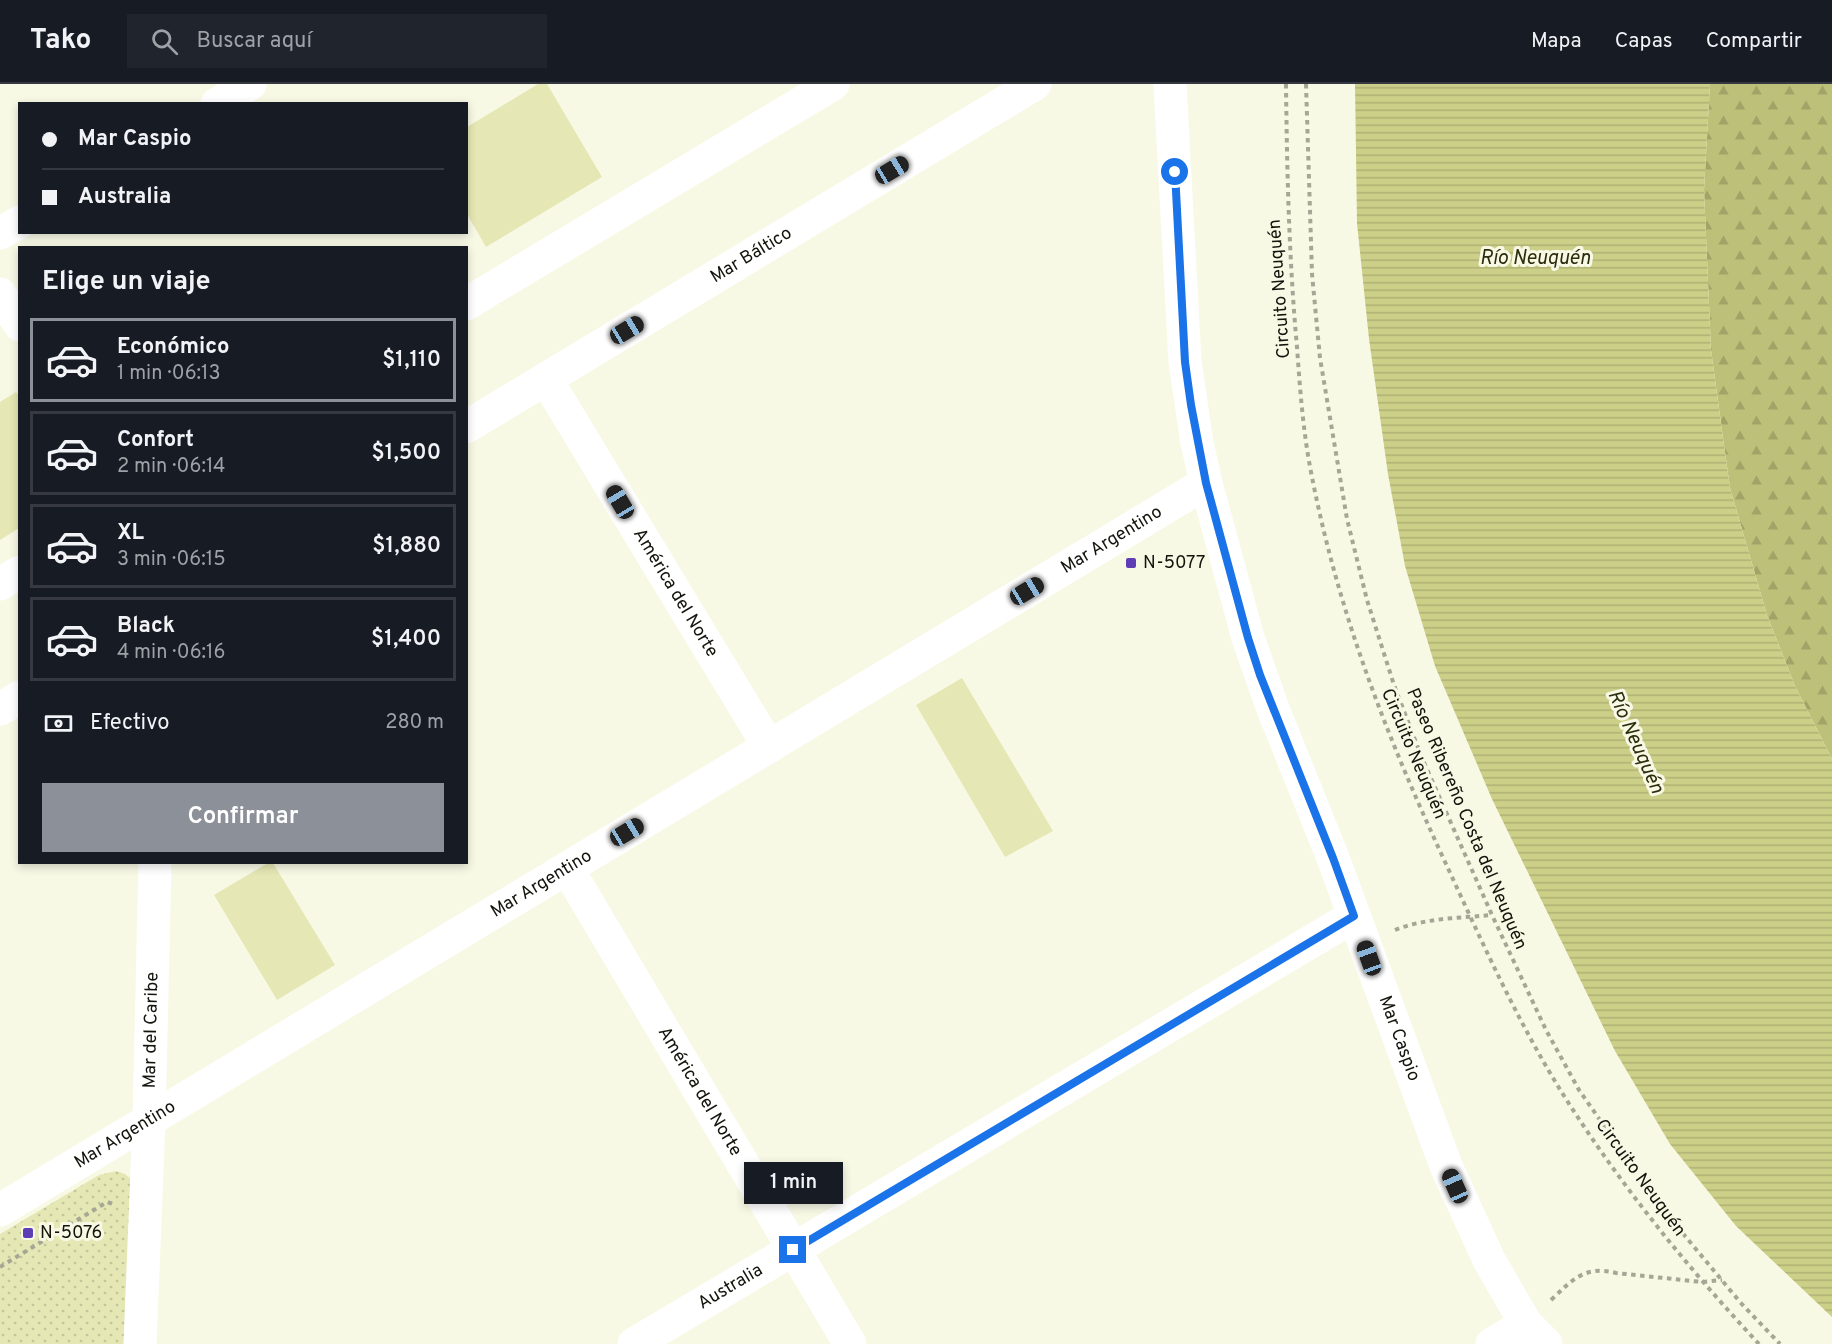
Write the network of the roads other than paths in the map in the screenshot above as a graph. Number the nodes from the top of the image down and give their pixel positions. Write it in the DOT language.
graph roads {
  1 [pos="250,84"];
  2 [pos="833,84"];
  3 [pos="1035,84"];
  4 [pos="1170,84"];
  5 [pos="220,102"];
  6 [pos="18,223"];
  7 [pos="0,233"];
  8 [pos="0,294"];
  9 [pos="468,303"];
  10 [pos="18,322"];
  11 [pos="546,379"];
  12 [pos="468,426"];
  13 [pos="1206,483"];
  14 [pos="18,573"];
  15 [pos="0,584"];
  16 [pos="18,698"];
  17 [pos="0,709"];
  18 [pos="769,747"];
  19 [pos="155,864"];
  20 [pos="567,868"];
  21 [pos="1354,916"];
  22 [pos="149,1120"];
  23 [pos="0,1210"];
  24 [pos="793,1250"];
  25 [pos="1536,1334"];
  26 [pos="140,1344"];
  27 [pos="634,1344"];
  28 [pos="850,1344"];
  29 [pos="1492,1344"];
  1 -- 5 [label="street"];
  2 -- 9 [label="street"];
  3 -- 11 [label="street, Mar Báltico"];
  4 -- 13 [label="street, Mar Caspio"];
  6 -- 7 [label="street"];
  8 -- 10 [label="street"];
  11 -- 12 [label="street, Mar Báltico"];
  11 -- 18 [label="street, América del Norte"];
  13 -- 18 [label="street, Mar Argentino"];
  13 -- 21 [label="street, Mar Caspio"];
  14 -- 15 [label="street"];
  16 -- 17 [label="street"];
  18 -- 20 [label="street, Mar Argentino"];
  19 -- 22 [label="street, Mar del Caribe"];
  20 -- 22 [label="street, Mar Argentino"];
  20 -- 24 [label="street, América del Norte"];
  21 -- 24 [label="street, Australia"];
  21 -- 25 [label="street, Mar Caspio"];
  22 -- 23 [label="street, Mar Argentino"];
  22 -- 26 [label="street, Mar del Caribe"];
  24 -- 27 [label="street, Australia"];
  24 -- 28 [label="street, América del Norte"];
  25 -- 29 [label="street"];
}
